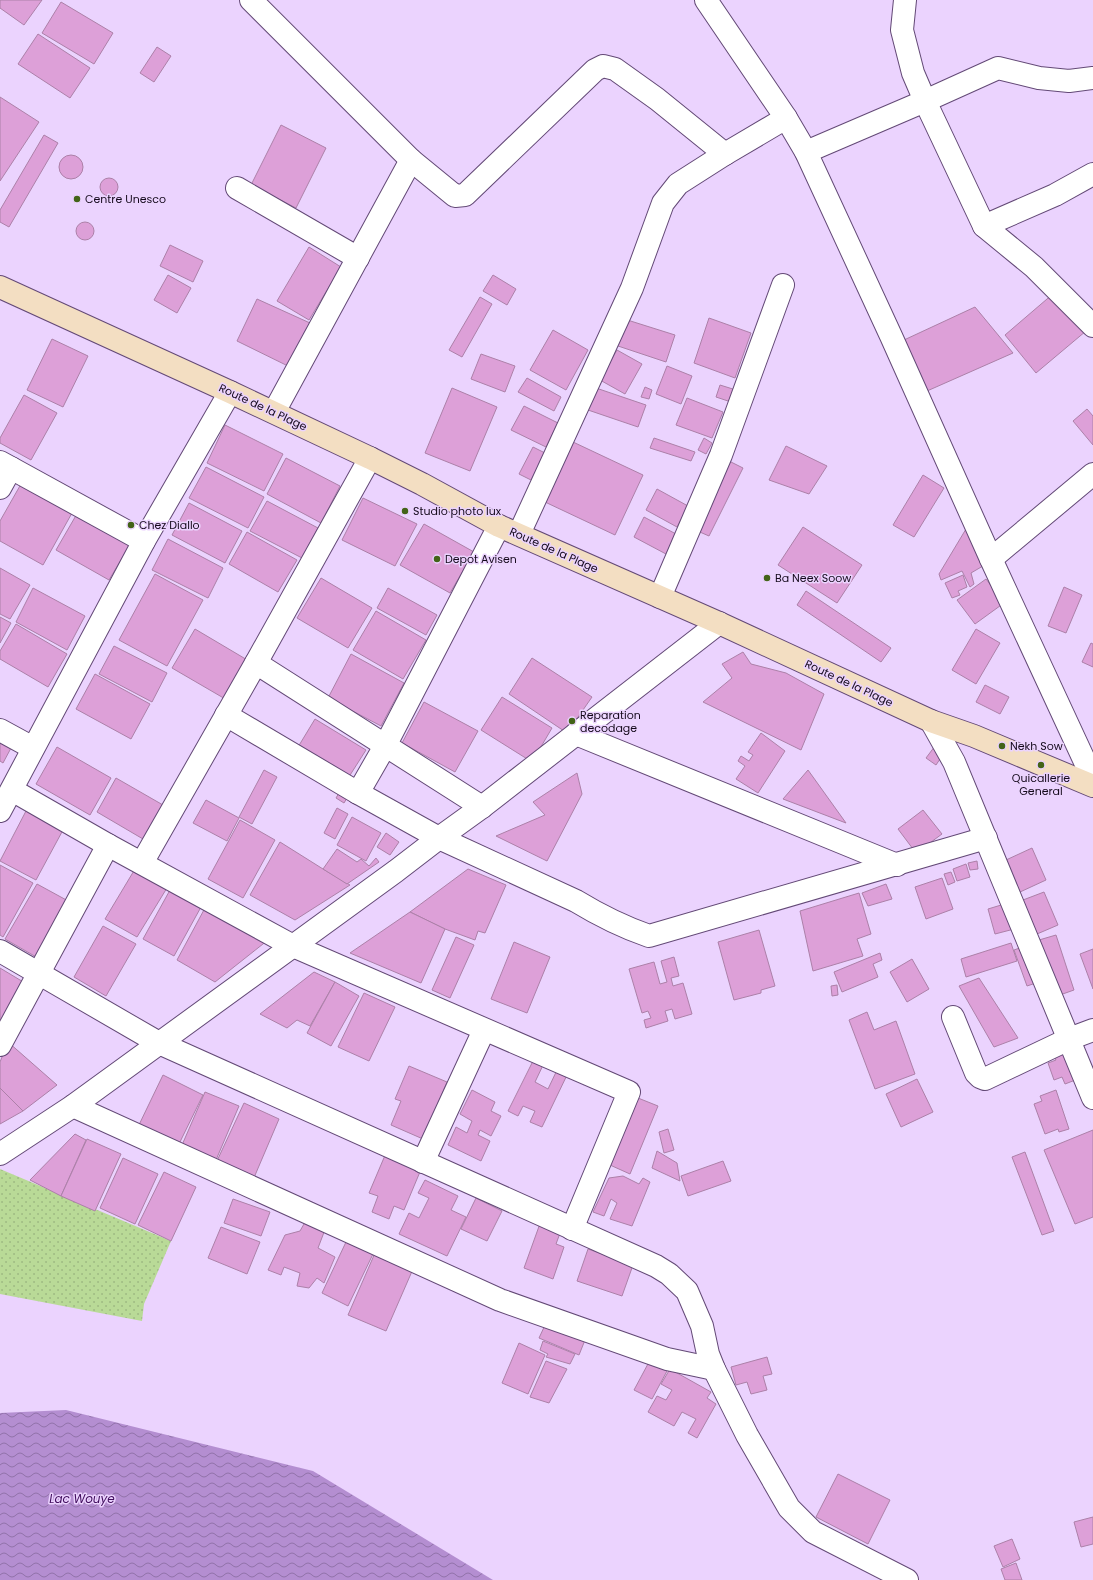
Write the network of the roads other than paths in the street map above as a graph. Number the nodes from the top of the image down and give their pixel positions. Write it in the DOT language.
graph roads {
  1 [pos="252,0"];
  2 [pos="706,0"];
  3 [pos="905,0"];
  4 [pos="1093,78"];
  5 [pos="925,101"];
  6 [pos="786,118"];
  7 [pos="806,152"];
  8 [pos="725,154"];
  9 [pos="411,160"];
  10 [pos="1093,174"];
  11 [pos="236,188"];
  12 [pos="984,226"];
  13 [pos="358,258"];
  14 [pos="783,285"];
  15 [pos="0,287"];
  16 [pos="1093,326"];
  17 [pos="230,392"];
  18 [pos="274,412"];
  19 [pos="370,458"];
  20 [pos="6,465"];
  21 [pos="1093,474"];
  22 [pos="0,488"];
  23 [pos="499,526"];
  24 [pos="519,534"];
  25 [pos="144,541"];
  26 [pos="991,559"];
  27 [pos="660,597"];
  28 [pos="720,623"];
  29 [pos="256,663"];
  30 [pos="226,715"];
  31 [pos="931,721"];
  32 [pos="0,730"];
  33 [pos="576,734"];
  34 [pos="385,746"];
  35 [pos="33,748"];
  36 [pos="1093,779"];
  37 [pos="1093,786"];
  38 [pos="12,790"];
  39 [pos="358,793"];
  40 [pos="482,807"];
  41 [pos="0,811"];
  42 [pos="439,838"];
  43 [pos="986,838"];
  44 [pos="108,845"];
  45 [pos="142,863"];
  46 [pos="897,865"];
  47 [pos="293,946"];
  48 [pos="0,952"];
  49 [pos="39,974"];
  50 [pos="953,1017"];
  51 [pos="484,1030"];
  52 [pos="1093,1030"];
  53 [pos="1069,1040"];
  54 [pos="159,1044"];
  55 [pos="0,1045"];
  56 [pos="1093,1098"];
  57 [pos="73,1106"];
  58 [pos="0,1154"];
  59 [pos="423,1162"];
  60 [pos="572,1229"];
  61 [pos="714,1369"];
  62 [pos="907,1580"];
  1 -- 9 [label="street"];
  2 -- 6 [label="street"];
  3 -- 5 [label="street"];
  4 -- 5 [label="street"];
  5 -- 7 [label="street"];
  5 -- 12 [label="street"];
  6 -- 7 [label="street"];
  6 -- 8 [label="street"];
  7 -- 26 [label="street"];
  8 -- 9 [label="street"];
  8 -- 24 [label="street"];
  9 -- 13 [label="street"];
  10 -- 12 [label="street"];
  11 -- 13 [label="street"];
  12 -- 16 [label="street"];
  13 -- 18 [label="street"];
  14 -- 27 [label="street"];
  15 -- 17 [label="main road, Route de la Plage"];
  17 -- 18 [label="main road, Route de la Plage"];
  17 -- 25 [label="street"];
  18 -- 19 [label="main road, Route de la Plage"];
  19 -- 23 [label="main road, Route de la Plage"];
  19 -- 29 [label="street"];
  20 -- 22 [label="street"];
  20 -- 25 [label="street"];
  21 -- 26 [label="street"];
  23 -- 24 [label="main road, Route de la Plage"];
  23 -- 34 [label="street"];
  24 -- 27 [label="main road, Route de la Plage"];
  25 -- 35 [label="street"];
  26 -- 36 [label="street"];
  27 -- 28 [label="main road, Route de la Plage"];
  28 -- 31 [label="main road, Route de la Plage"];
  28 -- 33 [label="street"];
  29 -- 30 [label="street"];
  29 -- 34 [label="street"];
  30 -- 39 [label="street"];
  30 -- 45 [label="street"];
  31 -- 37 [label="main road, Route de la Plage"];
  31 -- 43 [label="street"];
  32 -- 35 [label="street"];
  33 -- 40 [label="street"];
  33 -- 46 [label="street"];
  34 -- 39 [label="street"];
  34 -- 40 [label="street"];
  35 -- 38 [label="street"];
  38 -- 41 [label="street"];
  38 -- 44 [label="street"];
  39 -- 42 [label="street"];
  40 -- 42 [label="street"];
  42 -- 46 [label="street"];
  42 -- 47 [label="street"];
  43 -- 46 [label="street"];
  43 -- 53 [label="street"];
  44 -- 45 [label="street"];
  44 -- 49 [label="street"];
  45 -- 47 [label="street"];
  47 -- 51 [label="street"];
  47 -- 54 [label="street"];
  48 -- 49 [label="street"];
  49 -- 54 [label="street"];
  49 -- 55 [label="street"];
  50 -- 53 [label="street"];
  51 -- 59 [label="street"];
  51 -- 60 [label="street"];
  52 -- 53 [label="street"];
  53 -- 56 [label="street"];
  54 -- 57 [label="street"];
  54 -- 59 [label="street"];
  57 -- 58 [label="street"];
  57 -- 61 [label="street"];
  59 -- 60 [label="street"];
  60 -- 61 [label="street"];
  61 -- 62 [label="street"];
}
